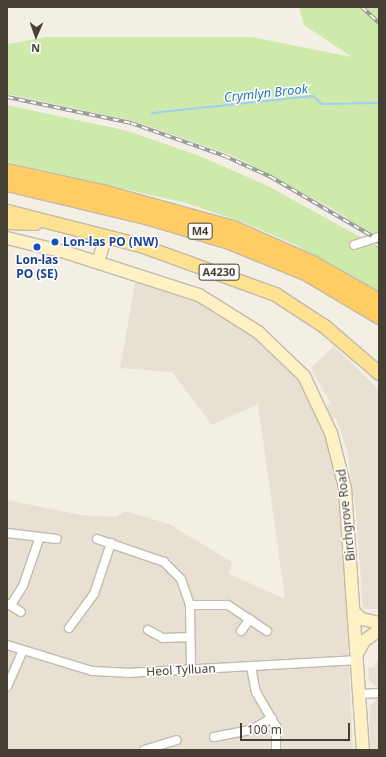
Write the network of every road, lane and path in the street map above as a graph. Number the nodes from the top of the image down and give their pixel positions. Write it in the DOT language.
graph roads {
  1 [pos="7,171"];
  2 [pos="7,183"];
  3 [pos="7,211"];
  4 [pos="7,222"];
  5 [pos="52,224"];
  6 [pos="106,236"];
  7 [pos="379,237"];
  8 [pos="8,240"];
  9 [pos="354,245"];
  10 [pos="98,262"];
  11 [pos="379,302"];
  12 [pos="379,316"];
  13 [pos="379,373"];
  14 [pos="7,533"];
  15 [pos="39,539"];
  16 [pos="57,539"];
  17 [pos="97,539"];
  18 [pos="111,543"];
  19 [pos="9,604"];
  20 [pos="190,605"];
  21 [pos="21,612"];
  22 [pos="355,613"];
  23 [pos="250,620"];
  24 [pos="379,624"];
  25 [pos="69,628"];
  26 [pos="148,630"];
  27 [pos="379,630"];
  28 [pos="241,631"];
  29 [pos="267,632"];
  30 [pos="190,637"];
  31 [pos="7,645"];
  32 [pos="23,650"];
  33 [pos="358,656"];
  34 [pos="251,667"];
  35 [pos="191,669"];
  36 [pos="7,687"];
  37 [pos="379,693"];
  38 [pos="362,694"];
  39 [pos="272,718"];
  40 [pos="214,736"];
  41 [pos="176,740"];
  42 [pos="166,746"];
  43 [pos="144,750"];
  44 [pos="276,750"];
  45 [pos="363,750"];
  1 -- 11 [label="highway, M4"];
  2 -- 12 [label="highway, M4"];
  3 -- 5 [label="main road, A4230"];
  4 -- 5 [label="main road, A4230"];
  5 -- 6 [label="main road, A4230"];
  6 -- 10 [label="main road"];
  6 -- 13 [label="main road, A4230"];
  7 -- 9 [label="street"];
  8 -- 10 [label="main road, Birchgrove Road"];
  10 -- 22 [label="main road, Birchgrove Road"];
  14 -- 15 [label="street"];
  15 -- 16 [label="street"];
  15 -- 19 [label="street"];
  17 -- 18 [label="street"];
  18 -- 20 [label="street"];
  18 -- 25 [label="street"];
  19 -- 21 [label="street"];
  20 -- 23 [label="street"];
  20 -- 30 [label="street"];
  22 -- 24 [label="main road"];
  22 -- 33 [label="main road, Birchgrove Road"];
  23 -- 28 [label="street"];
  23 -- 29 [label="street"];
  26 -- 30 [label="street"];
  27 -- 33 [label="main road"];
  30 -- 35 [label="street"];
  31 -- 32 [label="street, Heol Tylluan"];
  32 -- 35 [label="street, Heol Tylluan"];
  32 -- 36 [label="street"];
  33 -- 34 [label="street, Heol Tylluan"];
  33 -- 38 [label="main road, Birchgrove Road"];
  34 -- 35 [label="street, Heol Tylluan"];
  34 -- 39 [label="street"];
  37 -- 38 [label="street"];
  38 -- 45 [label="main road, Birchgrove Road"];
  39 -- 40 [label="street"];
  39 -- 44 [label="street"];
  41 -- 42 [label="street"];
  42 -- 43 [label="street"];
}
